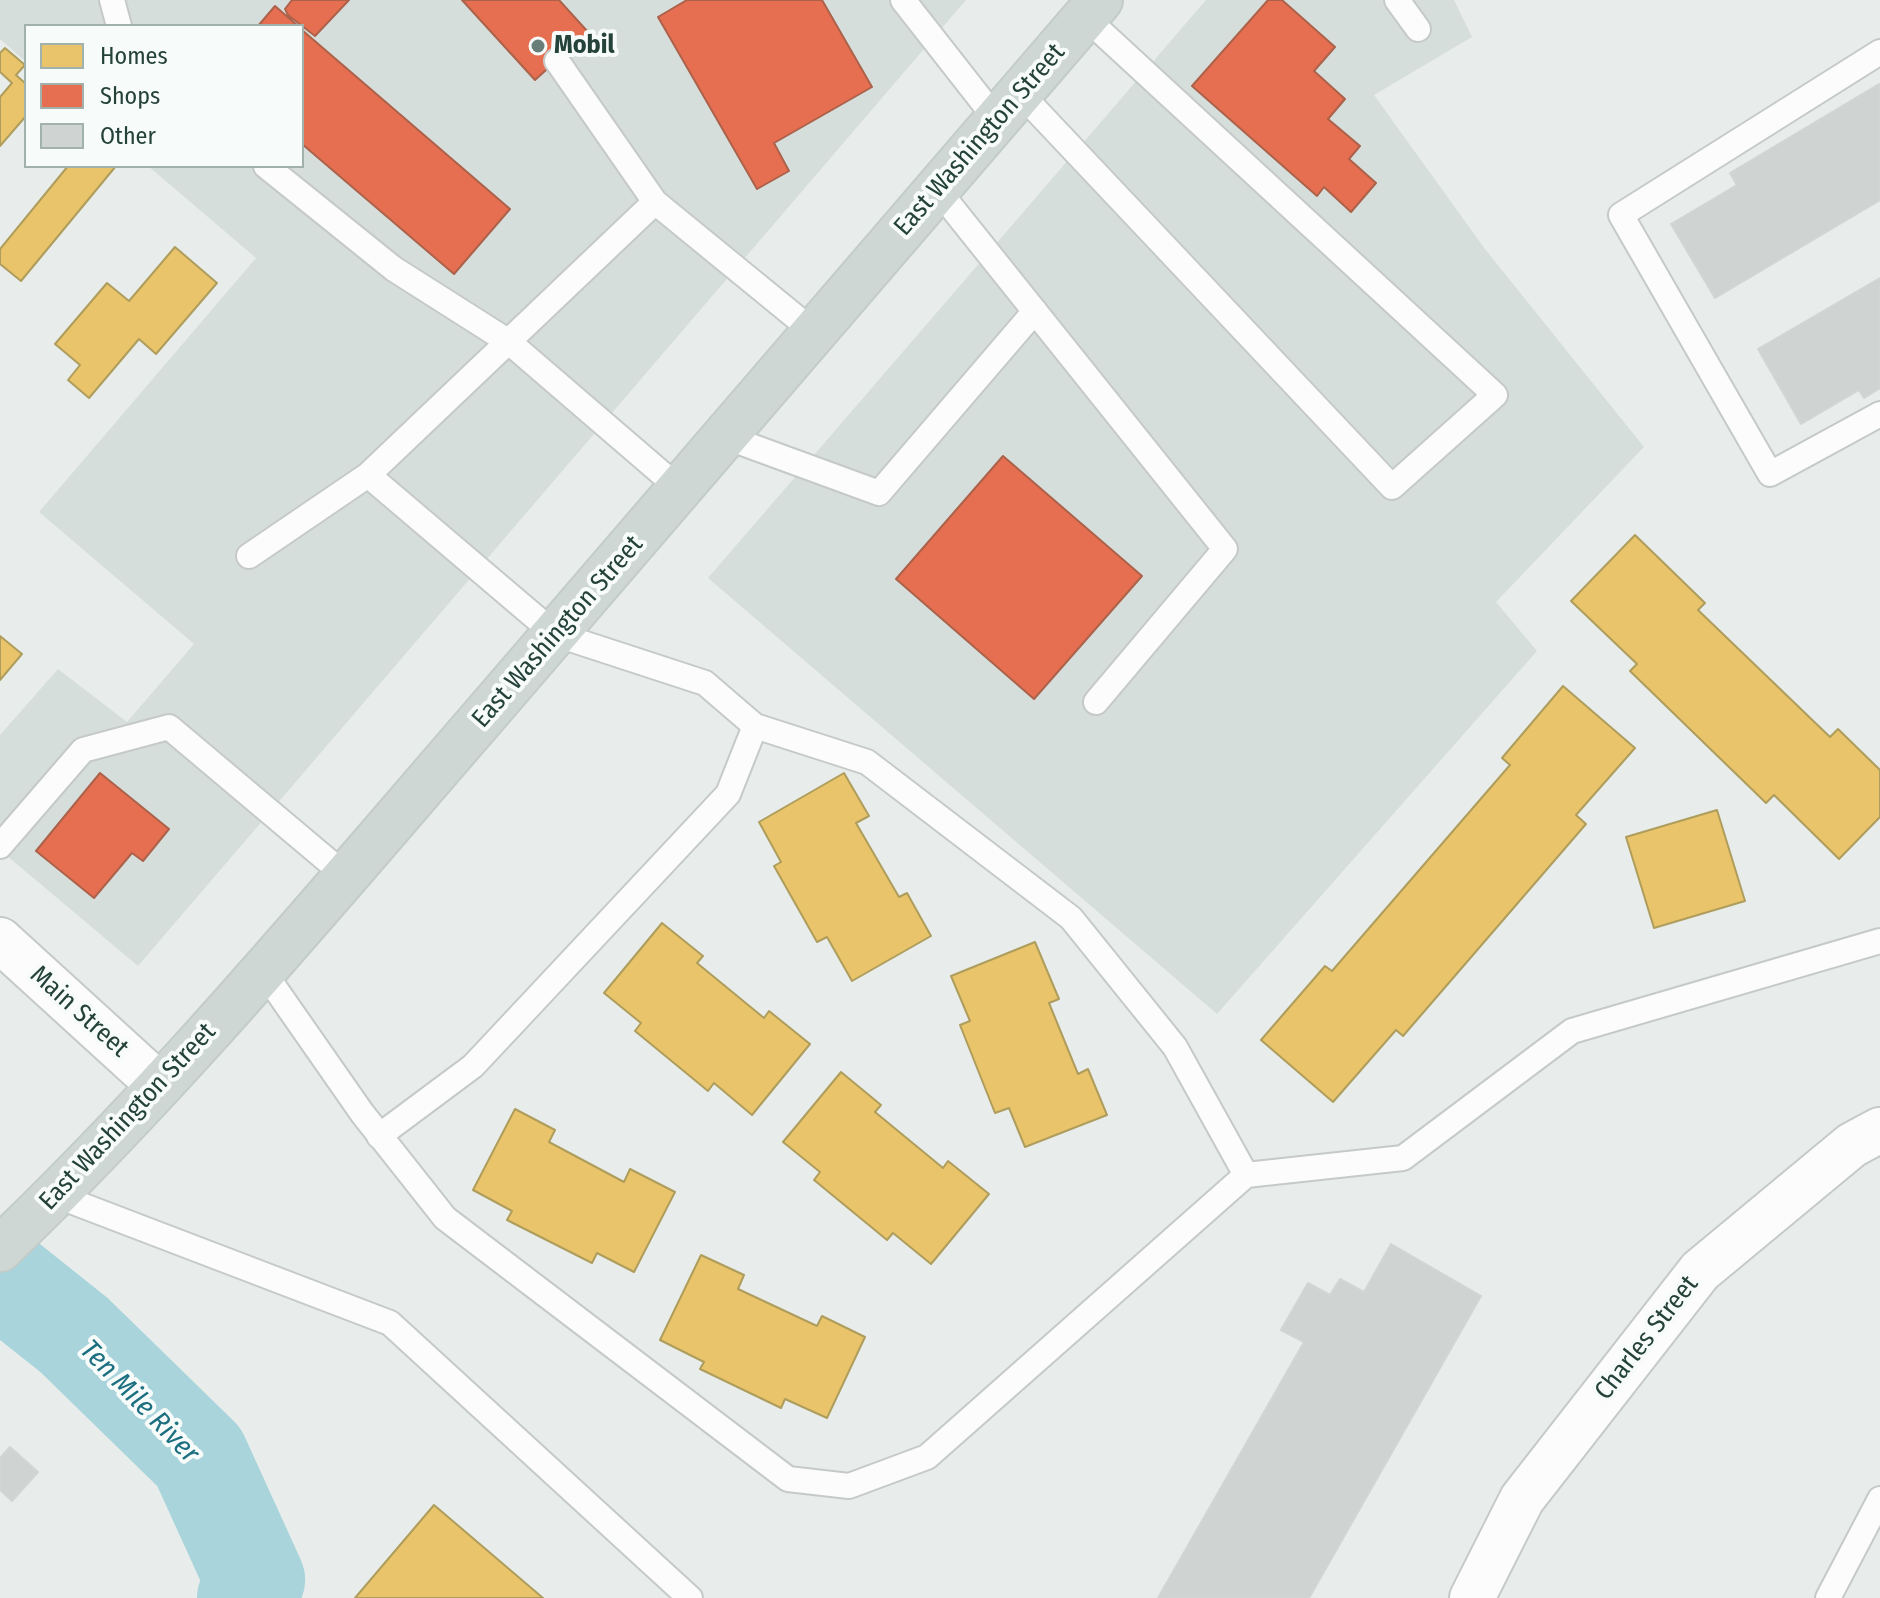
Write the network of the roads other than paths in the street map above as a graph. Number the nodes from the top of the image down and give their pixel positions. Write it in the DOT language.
graph roads {
  1 [pos="112,0"];
  2 [pos="903,0"];
  3 [pos="1397,0"];
  4 [pos="1093,8"];
  5 [pos="118,24"];
  6 [pos="1418,29"];
  7 [pos="1880,52"];
  8 [pos="557,61"];
  9 [pos="1008,106"];
  10 [pos="268,168"];
  11 [pos="937,189"];
  12 [pos="655,202"];
  13 [pos="1035,311"];
  14 [pos="814,332"];
  15 [pos="509,342"];
  16 [pos="1880,414"];
  17 [pos="726,437"];
  18 [pos="368,475"];
  19 [pos="681,490"];
  20 [pos="249,556"];
  21 [pos="555,634"];
  22 [pos="1096,702"];
  23 [pos="755,726"];
  24 [pos="0,846"];
  25 [pos="346,876"];
  26 [pos="0,940"];
  27 [pos="1880,941"];
  28 [pos="263,971"];
  29 [pos="159,1085"];
  30 [pos="1880,1130"];
  31 [pos="379,1136"];
  32 [pos="1246,1175"];
  33 [pos="46,1204"];
  34 [pos="0,1249"];
  35 [pos="1880,1499"];
  36 [pos="690,1598"];
  37 [pos="1472,1598"];
  38 [pos="1828,1598"];
  1 -- 5 [label="lane"];
  2 -- 9 [label="lane"];
  3 -- 6 [label="lane"];
  4 -- 9 [label="main road, East Washington Street"];
  4 -- 9 [label="lane"];
  7 -- 16 [label="lane"];
  8 -- 12 [label="lane"];
  9 -- 11 [label="main road, East Washington Street"];
  10 -- 15 [label="lane"];
  11 -- 13 [label="lane"];
  11 -- 14 [label="main road, East Washington Street"];
  12 -- 14 [label="lane"];
  12 -- 15 [label="lane"];
  13 -- 17 [label="lane"];
  13 -- 22 [label="lane"];
  14 -- 17 [label="main road, East Washington Street"];
  15 -- 18 [label="lane"];
  15 -- 19 [label="lane"];
  17 -- 19 [label="main road, East Washington Street"];
  18 -- 20 [label="lane"];
  18 -- 21 [label="lane"];
  19 -- 21 [label="main road, East Washington Street"];
  21 -- 23 [label="lane"];
  21 -- 25 [label="main road, East Washington Street"];
  23 -- 31 [label="lane"];
  23 -- 32 [label="lane"];
  24 -- 25 [label="lane"];
  25 -- 28 [label="main road, East Washington Street"];
  26 -- 29 [label="street, Main Street"];
  27 -- 32 [label="lane"];
  28 -- 29 [label="main road, East Washington Street"];
  28 -- 31 [label="lane"];
  29 -- 33 [label="main road, East Washington Street"];
  30 -- 37 [label="street, Charles Street"];
  31 -- 32 [label="lane"];
  33 -- 34 [label="main road, East Washington Street"];
  33 -- 36 [label="lane"];
  35 -- 38 [label="lane"];
}
